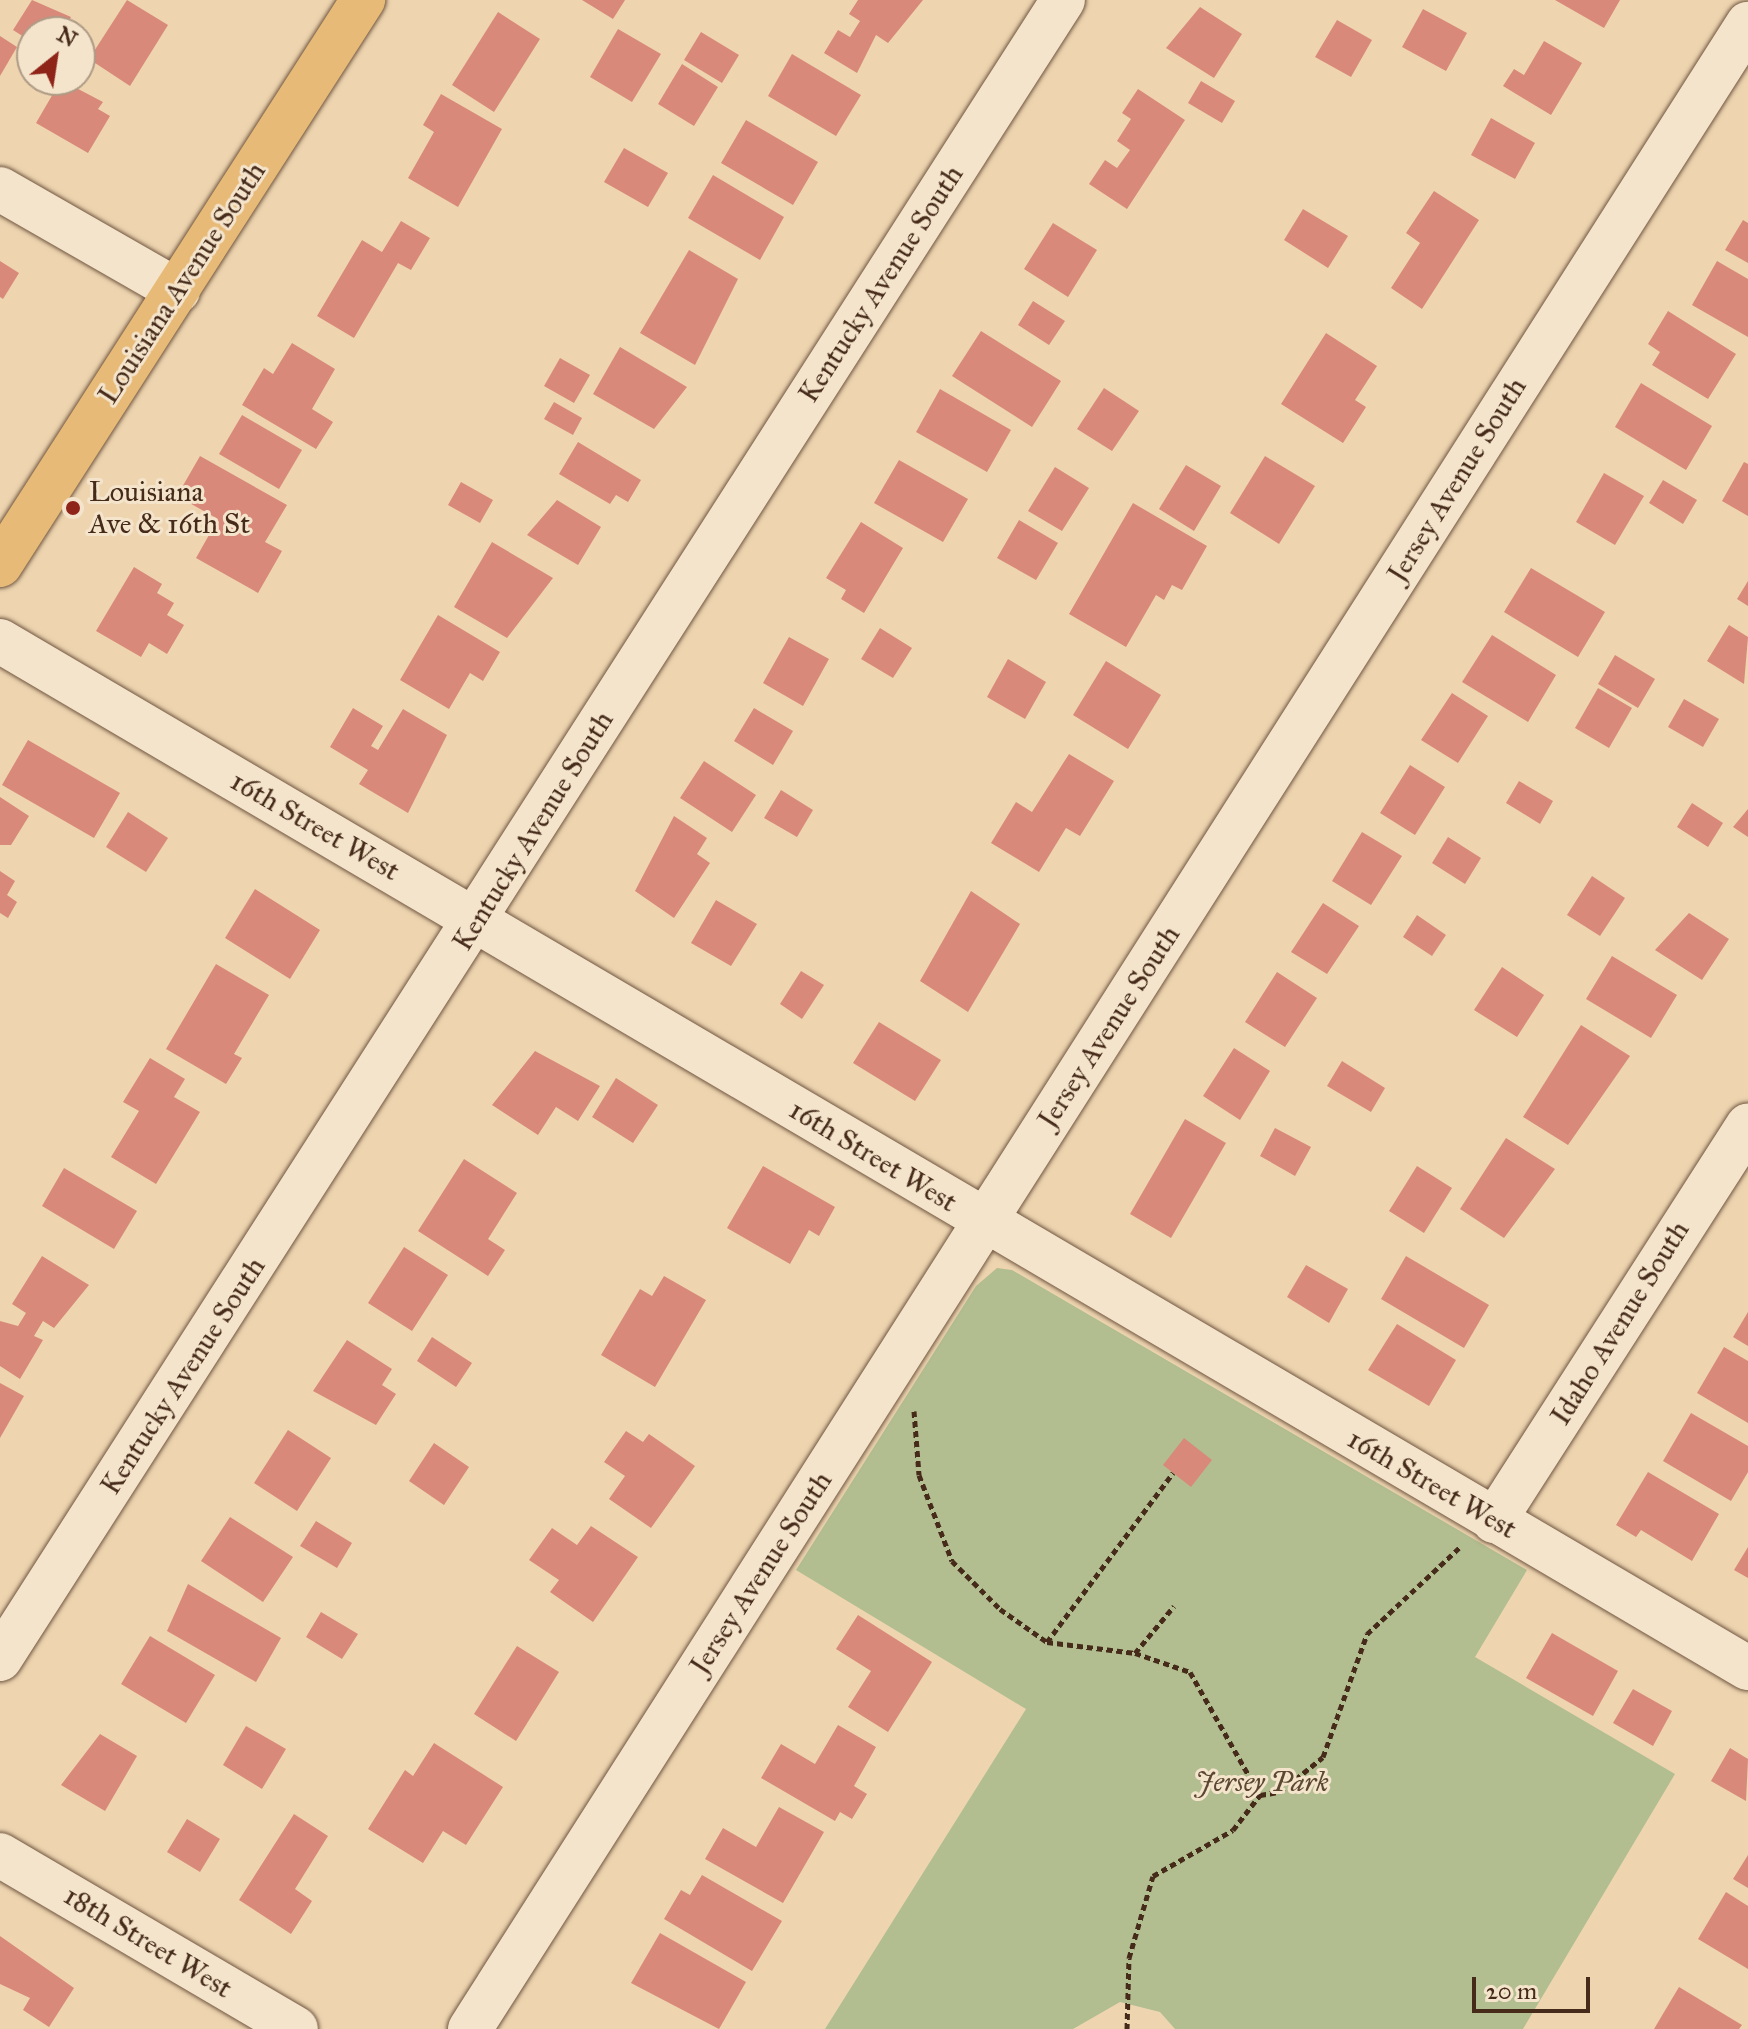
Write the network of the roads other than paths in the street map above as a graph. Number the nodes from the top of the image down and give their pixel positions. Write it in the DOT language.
graph roads {
  1 [pos="363,0"];
  2 [pos="1063,0"];
  3 [pos="1748,24"];
  4 [pos="0,189"];
  5 [pos="178,291"];
  6 [pos="0,565"];
  7 [pos="0,641"];
  8 [pos="476,920"];
  9 [pos="1748,1125"];
  10 [pos="985,1222"];
  11 [pos="1489,1518"];
  12 [pos="0,1659"];
  13 [pos="1744,1659"];
  14 [pos="0,1855"];
  15 [pos="296,2029"];
  16 [pos="470,2029"];
  1 -- 5 [label="main road, Louisiana Avenue South"];
  2 -- 8 [label="street, Kentucky Avenue South"];
  3 -- 10 [label="street, Jersey Avenue South"];
  4 -- 5 [label="street"];
  5 -- 6 [label="main road, Louisiana Avenue South"];
  7 -- 8 [label="street, 16th Street West"];
  8 -- 10 [label="street, 16th Street West"];
  8 -- 12 [label="street, Kentucky Avenue South"];
  9 -- 11 [label="street, Idaho Avenue South"];
  10 -- 11 [label="street, 16th Street West"];
  10 -- 16 [label="street, Jersey Avenue South"];
  11 -- 13 [label="street, 16th Street West"];
  14 -- 15 [label="street, 18th Street West"];
}
